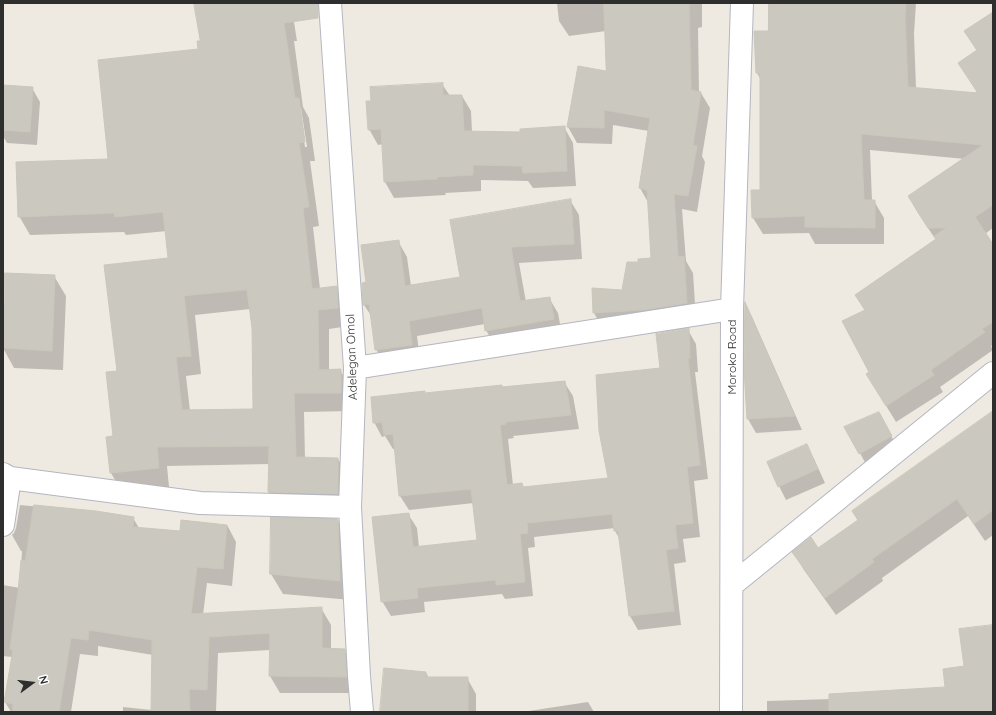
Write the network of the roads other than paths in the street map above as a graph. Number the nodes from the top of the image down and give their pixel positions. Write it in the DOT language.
graph roads {
  1 [pos="330,3"];
  2 [pos="742,3"];
  3 [pos="732,309"];
  4 [pos="355,368"];
  5 [pos="993,373"];
  6 [pos="7,476"];
  7 [pos="350,507"];
  8 [pos="3,525"];
  9 [pos="732,585"];
  10 [pos="362,712"];
  11 [pos="731,712"];
  1 -- 4 [label="street, Adelegan Omol"];
  2 -- 3 [label="street, Moroko Road"];
  3 -- 4 [label="street"];
  3 -- 9 [label="street, Moroko Road"];
  4 -- 7 [label="street, Adelegan Omol"];
  5 -- 9 [label="street"];
  6 -- 7 [label="street"];
  6 -- 8 [label="street"];
  7 -- 10 [label="street, Adelegan Omol"];
  9 -- 11 [label="street, Moroko Road"];
}
